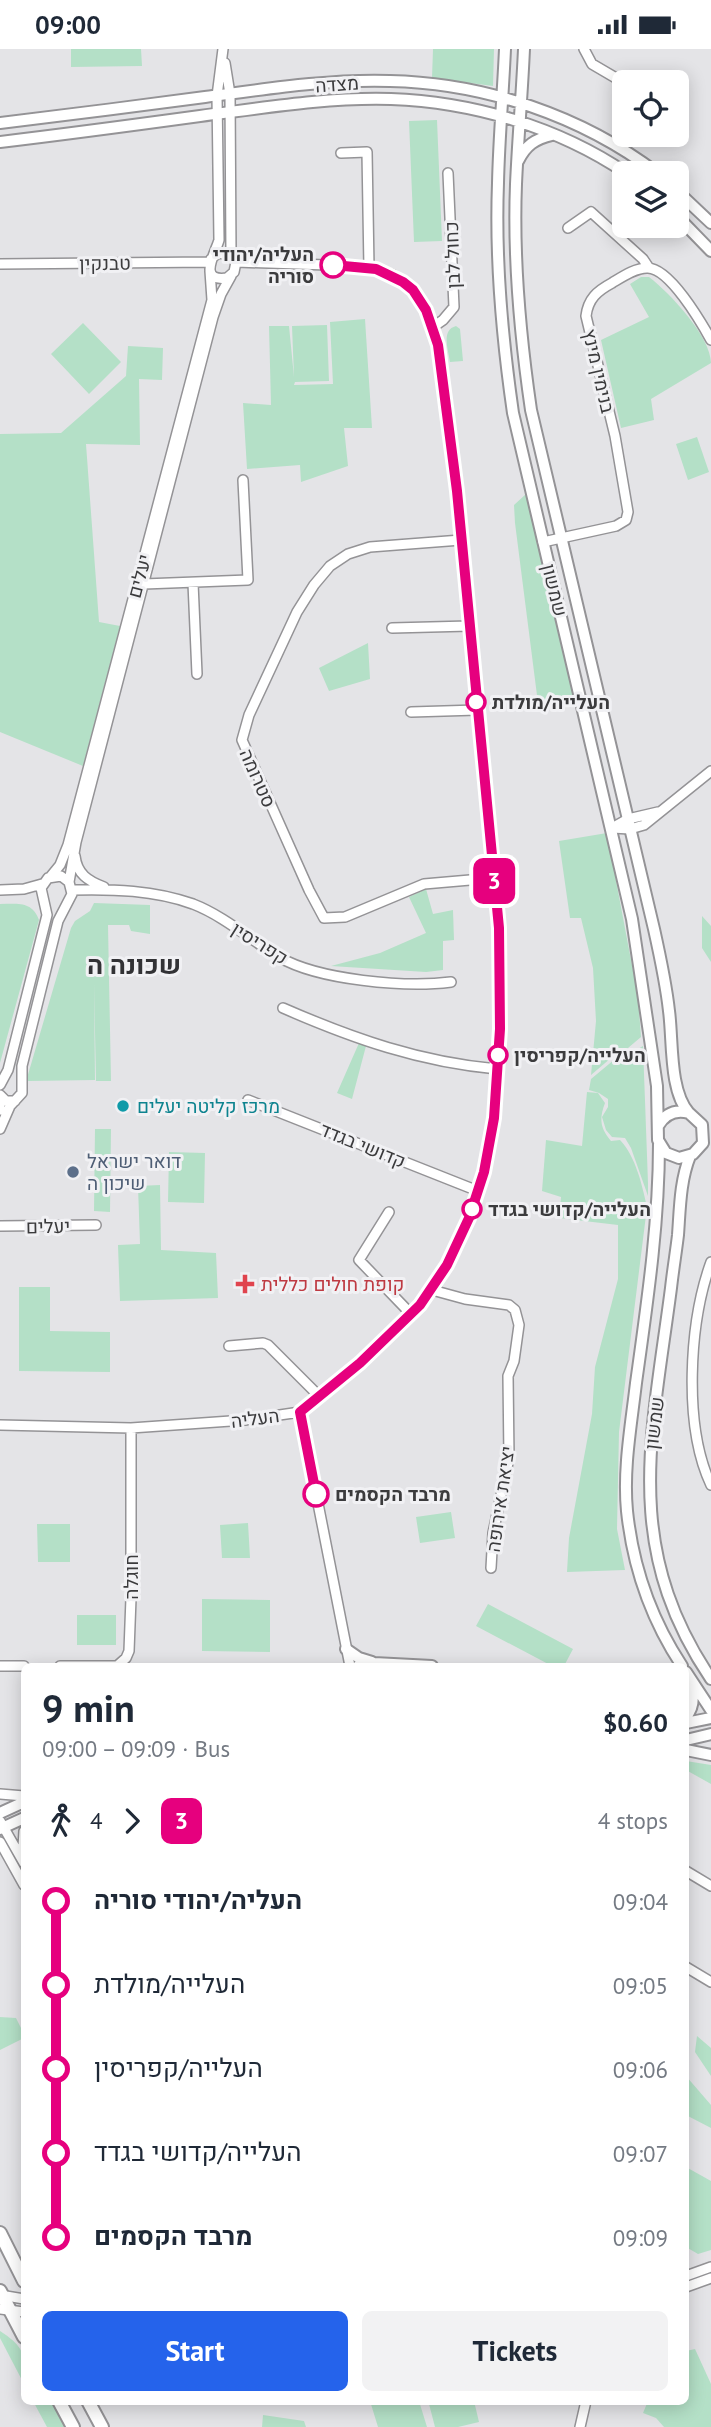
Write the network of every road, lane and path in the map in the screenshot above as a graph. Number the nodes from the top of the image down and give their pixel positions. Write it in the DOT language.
graph roads {
  1 [pos="505,49"];
  2 [pos="523,49"];
  3 [pos="584,49"];
  4 [pos="223,51"];
  5 [pos="612,76"];
  6 [pos="230,94"];
  7 [pos="217,96"];
  8 [pos="503,99"];
  9 [pos="521,104"];
  10 [pos="230,113"];
  11 [pos="217,114"];
  12 [pos="501,117"];
  13 [pos="0,123"];
  14 [pos="520,123"];
  15 [pos="552,135"];
  16 [pos="0,142"];
  17 [pos="341,153"];
  18 [pos="640,161"];
  19 [pos="517,164"];
  20 [pos="612,165"];
  21 [pos="448,173"];
  22 [pos="689,202"];
  23 [pos="711,223"];
  24 [pos="568,228"];
  25 [pos="689,228"];
  26 [pos="711,251"];
  27 [pos="233,259"];
  28 [pos="0,264"];
  29 [pos="210,264"];
  30 [pos="369,268"];
  31 [pos="649,268"];
  32 [pos="231,276"];
  33 [pos="433,327"];
  34 [pos="711,340"];
  35 [pos="243,479"];
  36 [pos="461,540"];
  37 [pos="561,540"];
  38 [pos="543,542"];
  39 [pos="193,583"];
  40 [pos="144,584"];
  41 [pos="469,626"];
  42 [pos="392,628"];
  43 [pos="197,674"];
  44 [pos="477,710"];
  45 [pos="411,712"];
  46 [pos="711,771"];
  47 [pos="629,824"];
  48 [pos="612,828"];
  49 [pos="75,850"];
  50 [pos="51,876"];
  51 [pos="493,879"];
  52 [pos="42,884"];
  53 [pos="70,886"];
  54 [pos="108,889"];
  55 [pos="0,890"];
  56 [pos="11,890"];
  57 [pos="42,898"];
  58 [pos="65,904"];
  59 [pos="451,982"];
  60 [pos="283,1008"];
  61 [pos="497,1069"];
  62 [pos="2,1082"];
  63 [pos="21,1084"];
  64 [pos="0,1095"];
  65 [pos="248,1100"];
  66 [pos="15,1101"];
  67 [pos="0,1109"];
  68 [pos="689,1113"];
  69 [pos="700,1122"];
  70 [pos="659,1126"];
  71 [pos="0,1129"];
  72 [pos="711,1131"];
  73 [pos="659,1144"];
  74 [pos="711,1144"];
  75 [pos="694,1153"];
  76 [pos="478,1191"];
  77 [pos="389,1212"];
  78 [pos="96,1225"];
  79 [pos="0,1226"];
  80 [pos="711,1262"];
  81 [pos="432,1290"];
  82 [pos="411,1314"];
  83 [pos="229,1346"];
  84 [pos="320,1397"];
  85 [pos="300,1412"];
  86 [pos="0,1425"];
  87 [pos="131,1428"];
  88 [pos="711,1485"];
  89 [pos="491,1568"];
  90 [pos="346,1649"];
  91 [pos="120,1663"];
  92 [pos="349,1663"];
  93 [pos="374,1663"];
  94 [pos="680,1663"];
  95 [pos="0,1666"];
  96 [pos="21,1666"];
  97 [pos="709,1675"];
  98 [pos="689,1677"];
  99 [pos="689,1686"];
  100 [pos="711,1710"];
  101 [pos="689,1712"];
  102 [pos="711,1718"];
  103 [pos="689,1722"];
  104 [pos="711,1734"];
  105 [pos="689,1739"];
  106 [pos="689,1751"];
  107 [pos="711,1755"];
  108 [pos="0,1794"];
  109 [pos="21,1796"];
  110 [pos="21,1803"];
  111 [pos="0,1813"];
  112 [pos="21,1819"];
  113 [pos="1,1826"];
  114 [pos="0,1842"];
  115 [pos="21,1856"];
  116 [pos="689,1873"];
  117 [pos="21,1880"];
  118 [pos="711,1887"];
  119 [pos="689,1970"];
  120 [pos="711,1982"];
  121 [pos="0,2234"];
  122 [pos="711,2267"];
  123 [pos="21,2275"];
  124 [pos="689,2275"];
  125 [pos="711,2278"];
  126 [pos="689,2286"];
  127 [pos="21,2299"];
  128 [pos="3,2300"];
  129 [pos="21,2310"];
  130 [pos="21,2332"];
  131 [pos="61,2405"];
  132 [pos="90,2405"];
  133 [pos="585,2405"];
  134 [pos="73,2427"];
  135 [pos="102,2427"];
  136 [pos="580,2427"];
  1 -- 8 [label="main road, שמשון"];
  2 -- 9 [label="main road, שמשון"];
  3 -- 5 [label="street"];
  4 -- 6 [label="street"];
  4 -- 7 [label="street, יעלים"];
  6 -- 7 [label="main road, מצדה"];
  6 -- 8 [label="main road, מצדה"];
  6 -- 10 [label="street"];
  7 -- 11 [label="street, יעלים"];
  7 -- 13 [label="main road, מצדה"];
  8 -- 9 [label="main road, מצדה"];
  8 -- 12 [label="main road, שמשון"];
  9 -- 14 [label="main road, שמשון"];
  9 -- 18 [label="main road, מצדה"];
  10 -- 11 [label="main road, מצדה"];
  10 -- 12 [label="main road, מצדה"];
  10 -- 27 [label="street"];
  11 -- 16 [label="main road, מצדה"];
  11 -- 29 [label="street, יעלים"];
  12 -- 14 [label="main road, מצדה"];
  12 -- 38 [label="main road, שמשון"];
  14 -- 15 [label="main road, מצדה"];
  14 -- 19 [label="main road, שמשון"];
  15 -- 19 [label="main road"];
  15 -- 20 [label="main road, מצדה"];
  17 -- 30 [label="street"];
  19 -- 37 [label="main road, שמשון"];
  21 -- 33 [label="street, כחול לבן"];
  22 -- 23 [label="main road"];
  24 -- 31 [label="street"];
  25 -- 26 [label="main road"];
  27 -- 29 [label="street"];
  27 -- 30 [label="street, העליה"];
  27 -- 32 [label="street"];
  28 -- 29 [label="street, טבנקין"];
  29 -- 32 [label="street"];
  29 -- 50 [label="street, יעלים"];
  30 -- 33 [label="street, העליה"];
  31 -- 34 [label="street"];
  31 -- 37 [label="street, בנימין מינץ"];
  32 -- 40 [label="street, יעלים"];
  33 -- 36 [label="street, העליה"];
  35 -- 39 [label="street, יעלים"];
  36 -- 41 [label="street, העליה"];
  36 -- 51 [label="street, סטרומה"];
  37 -- 38 [label="street, בנימין מינץ"];
  37 -- 47 [label="main road, שמשון"];
  38 -- 48 [label="main road, שמשון"];
  39 -- 40 [label="street, יעלים"];
  39 -- 43 [label="street"];
  40 -- 49 [label="street, יעלים"];
  41 -- 42 [label="street"];
  41 -- 44 [label="street, העליה"];
  44 -- 45 [label="street"];
  44 -- 51 [label="street, העליה"];
  46 -- 47 [label="street"];
  47 -- 48 [label="street"];
  47 -- 68 [label="main road, שמשון"];
  48 -- 70 [label="main road, שמשון"];
  49 -- 53 [label="street, יעלים"];
  49 -- 54 [label="street"];
  50 -- 52 [label="street"];
  50 -- 53 [label="street"];
  51 -- 61 [label="street, העליה"];
  52 -- 56 [label="street"];
  52 -- 57 [label="street"];
  53 -- 54 [label="street, קפריסין"];
  53 -- 58 [label="street"];
  54 -- 59 [label="street, קפריסין"];
  55 -- 56 [label="street"];
  56 -- 57 [label="street"];
  57 -- 58 [label="street"];
  57 -- 62 [label="street"];
  58 -- 63 [label="street"];
  60 -- 61 [label="street"];
  61 -- 76 [label="street, העליה"];
  62 -- 63 [label="street"];
  63 -- 66 [label="street"];
  64 -- 66 [label="street"];
  64 -- 67 [label="street"];
  65 -- 76 [label="street, קדושי בגדד"];
  66 -- 71 [label="street"];
  68 -- 69 [label="main road"];
  68 -- 70 [label="main road"];
  69 -- 72 [label="street"];
  69 -- 75 [label="main road"];
  70 -- 73 [label="main road"];
  73 -- 75 [label="main road"];
  73 -- 94 [label="main road, שמשון"];
  74 -- 75 [label="street"];
  75 -- 97 [label="main road, שמשון"];
  76 -- 81 [label="street, העליה"];
  77 -- 82 [label="street"];
  78 -- 79 [label="street, יעלים"];
  80 -- 88 [label="street"];
  81 -- 82 [label="street, העליה"];
  81 -- 89 [label="street, יציאת אירופה"];
  82 -- 84 [label="street, העליה"];
  83 -- 84 [label="street"];
  84 -- 85 [label="street, העליה"];
  85 -- 87 [label="street, העליה"];
  85 -- 90 [label="street"];
  86 -- 87 [label="street, העליה"];
  87 -- 91 [label="street, חוגלה"];
  90 -- 92 [label="street"];
  90 -- 93 [label="main road"];
  95 -- 96 [label="street"];
  98 -- 100 [label="main road, שמשון"];
  99 -- 101 [label="main road"];
  102 -- 103 [label="main road"];
  104 -- 105 [label="main road"];
  106 -- 107 [label="main road"];
  108 -- 109 [label="street"];
  110 -- 111 [label="main road"];
  112 -- 113 [label="main road"];
  113 -- 115 [label="street"];
  114 -- 117 [label="street"];
  116 -- 118 [label="street"];
  119 -- 120 [label="street"];
  121 -- 123 [label="highway"];
  122 -- 124 [label="street"];
  125 -- 126 [label="street"];
  127 -- 128 [label="street"];
  128 -- 129 [label="street"];
  128 -- 130 [label="highway"];
  131 -- 134 [label="highway"];
  132 -- 135 [label="highway"];
  133 -- 136 [label="street"];
}
